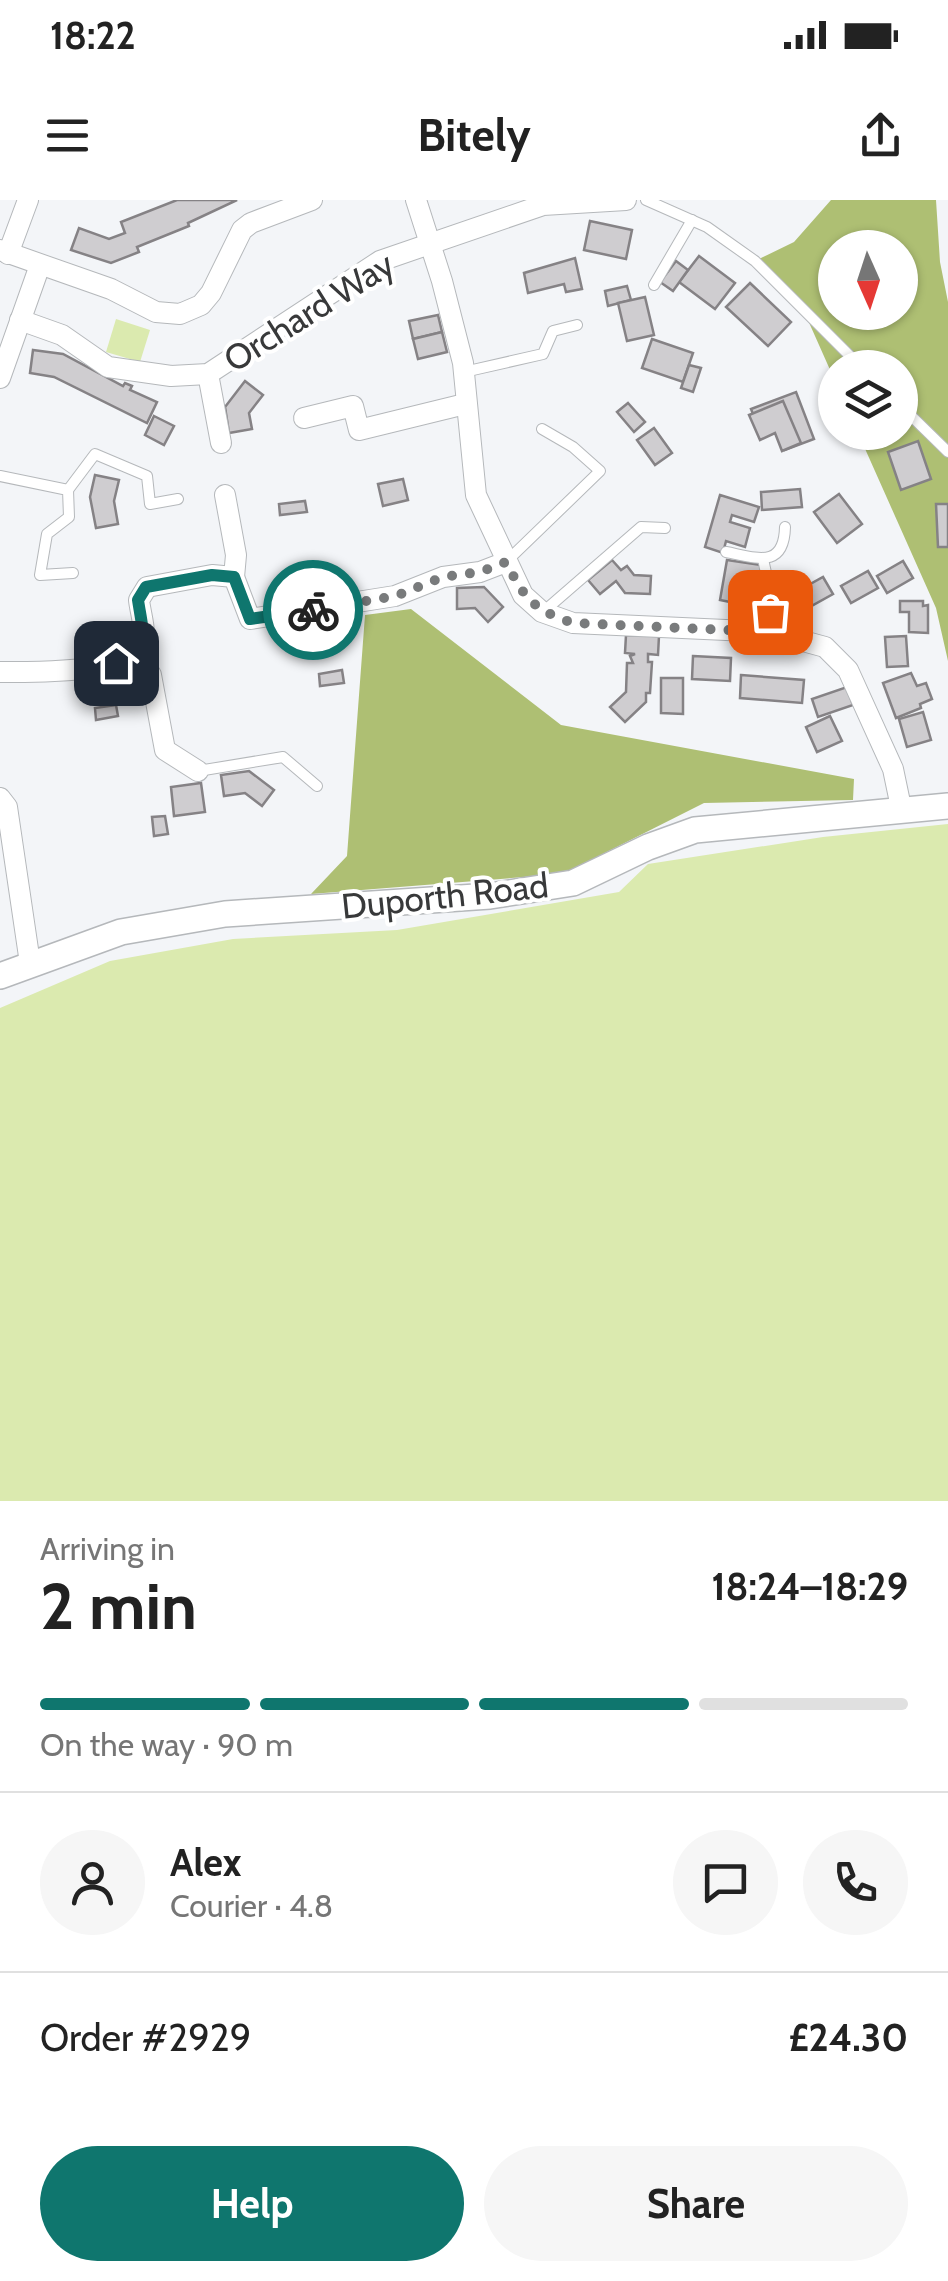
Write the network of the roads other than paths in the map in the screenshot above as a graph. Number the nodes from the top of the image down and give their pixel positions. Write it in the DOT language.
graph roads {
  1 [pos="28,200"];
  2 [pos="312,200"];
  3 [pos="416,200"];
  4 [pos="626,200"];
  5 [pos="646,200"];
  6 [pos="692,220"];
  7 [pos="431,244"];
  8 [pos="4,252"];
  9 [pos="40,265"];
  10 [pos="654,285"];
  11 [pos="20,320"];
  12 [pos="578,325"];
  13 [pos="844,350"];
  14 [pos="463,372"];
  15 [pos="208,374"];
  16 [pos="0,378"];
  17 [pos="465,404"];
  18 [pos="304,418"];
  19 [pos="918,423"];
  20 [pos="542,429"];
  21 [pos="221,443"];
  22 [pos="948,452"];
  23 [pos="0,476"];
  24 [pos="68,490"];
  25 [pos="225,496"];
  26 [pos="178,499"];
  27 [pos="785,526"];
  28 [pos="665,528"];
  29 [pos="726,552"];
  30 [pos="764,559"];
  31 [pos="506,562"];
  32 [pos="73,573"];
  33 [pos="234,577"];
  34 [pos="542,612"];
  35 [pos="770,632"];
  36 [pos="136,653"];
  37 [pos="0,672"];
  38 [pos="198,771"];
  39 [pos="317,786"];
  40 [pos="0,798"];
  41 [pos="948,806"];
  42 [pos="902,812"];
  43 [pos="30,963"];
  44 [pos="0,976"];
  1 -- 8 [label="street"];
  2 -- 9 [label="street"];
  3 -- 7 [label="street"];
  4 -- 7 [label="street, Orchard Way"];
  5 -- 6 [label="lane"];
  6 -- 10 [label="lane"];
  6 -- 13 [label="lane"];
  7 -- 14 [label="street"];
  7 -- 15 [label="street, Orchard Way"];
  8 -- 9 [label="street"];
  9 -- 11 [label="street"];
  11 -- 15 [label="street, Orchard Way"];
  11 -- 16 [label="street"];
  12 -- 14 [label="lane"];
  14 -- 17 [label="street"];
  15 -- 21 [label="street"];
  17 -- 18 [label="street"];
  17 -- 31 [label="street"];
  19 -- 22 [label="lane"];
  20 -- 31 [label="lane"];
  23 -- 24 [label="lane"];
  24 -- 26 [label="lane"];
  24 -- 32 [label="lane"];
  25 -- 33 [label="street"];
  27 -- 30 [label="lane"];
  28 -- 34 [label="lane"];
  29 -- 30 [label="lane"];
  30 -- 35 [label="lane"];
  31 -- 33 [label="street"];
  31 -- 34 [label="street"];
  33 -- 36 [label="street"];
  34 -- 35 [label="street"];
  35 -- 42 [label="street"];
  36 -- 37 [label="street"];
  36 -- 38 [label="street"];
  38 -- 39 [label="lane"];
  40 -- 43 [label="street"];
  41 -- 42 [label="street, Duporth Road"];
  42 -- 43 [label="street, Duporth Road"];
  43 -- 44 [label="street, Duporth Road"];
}
